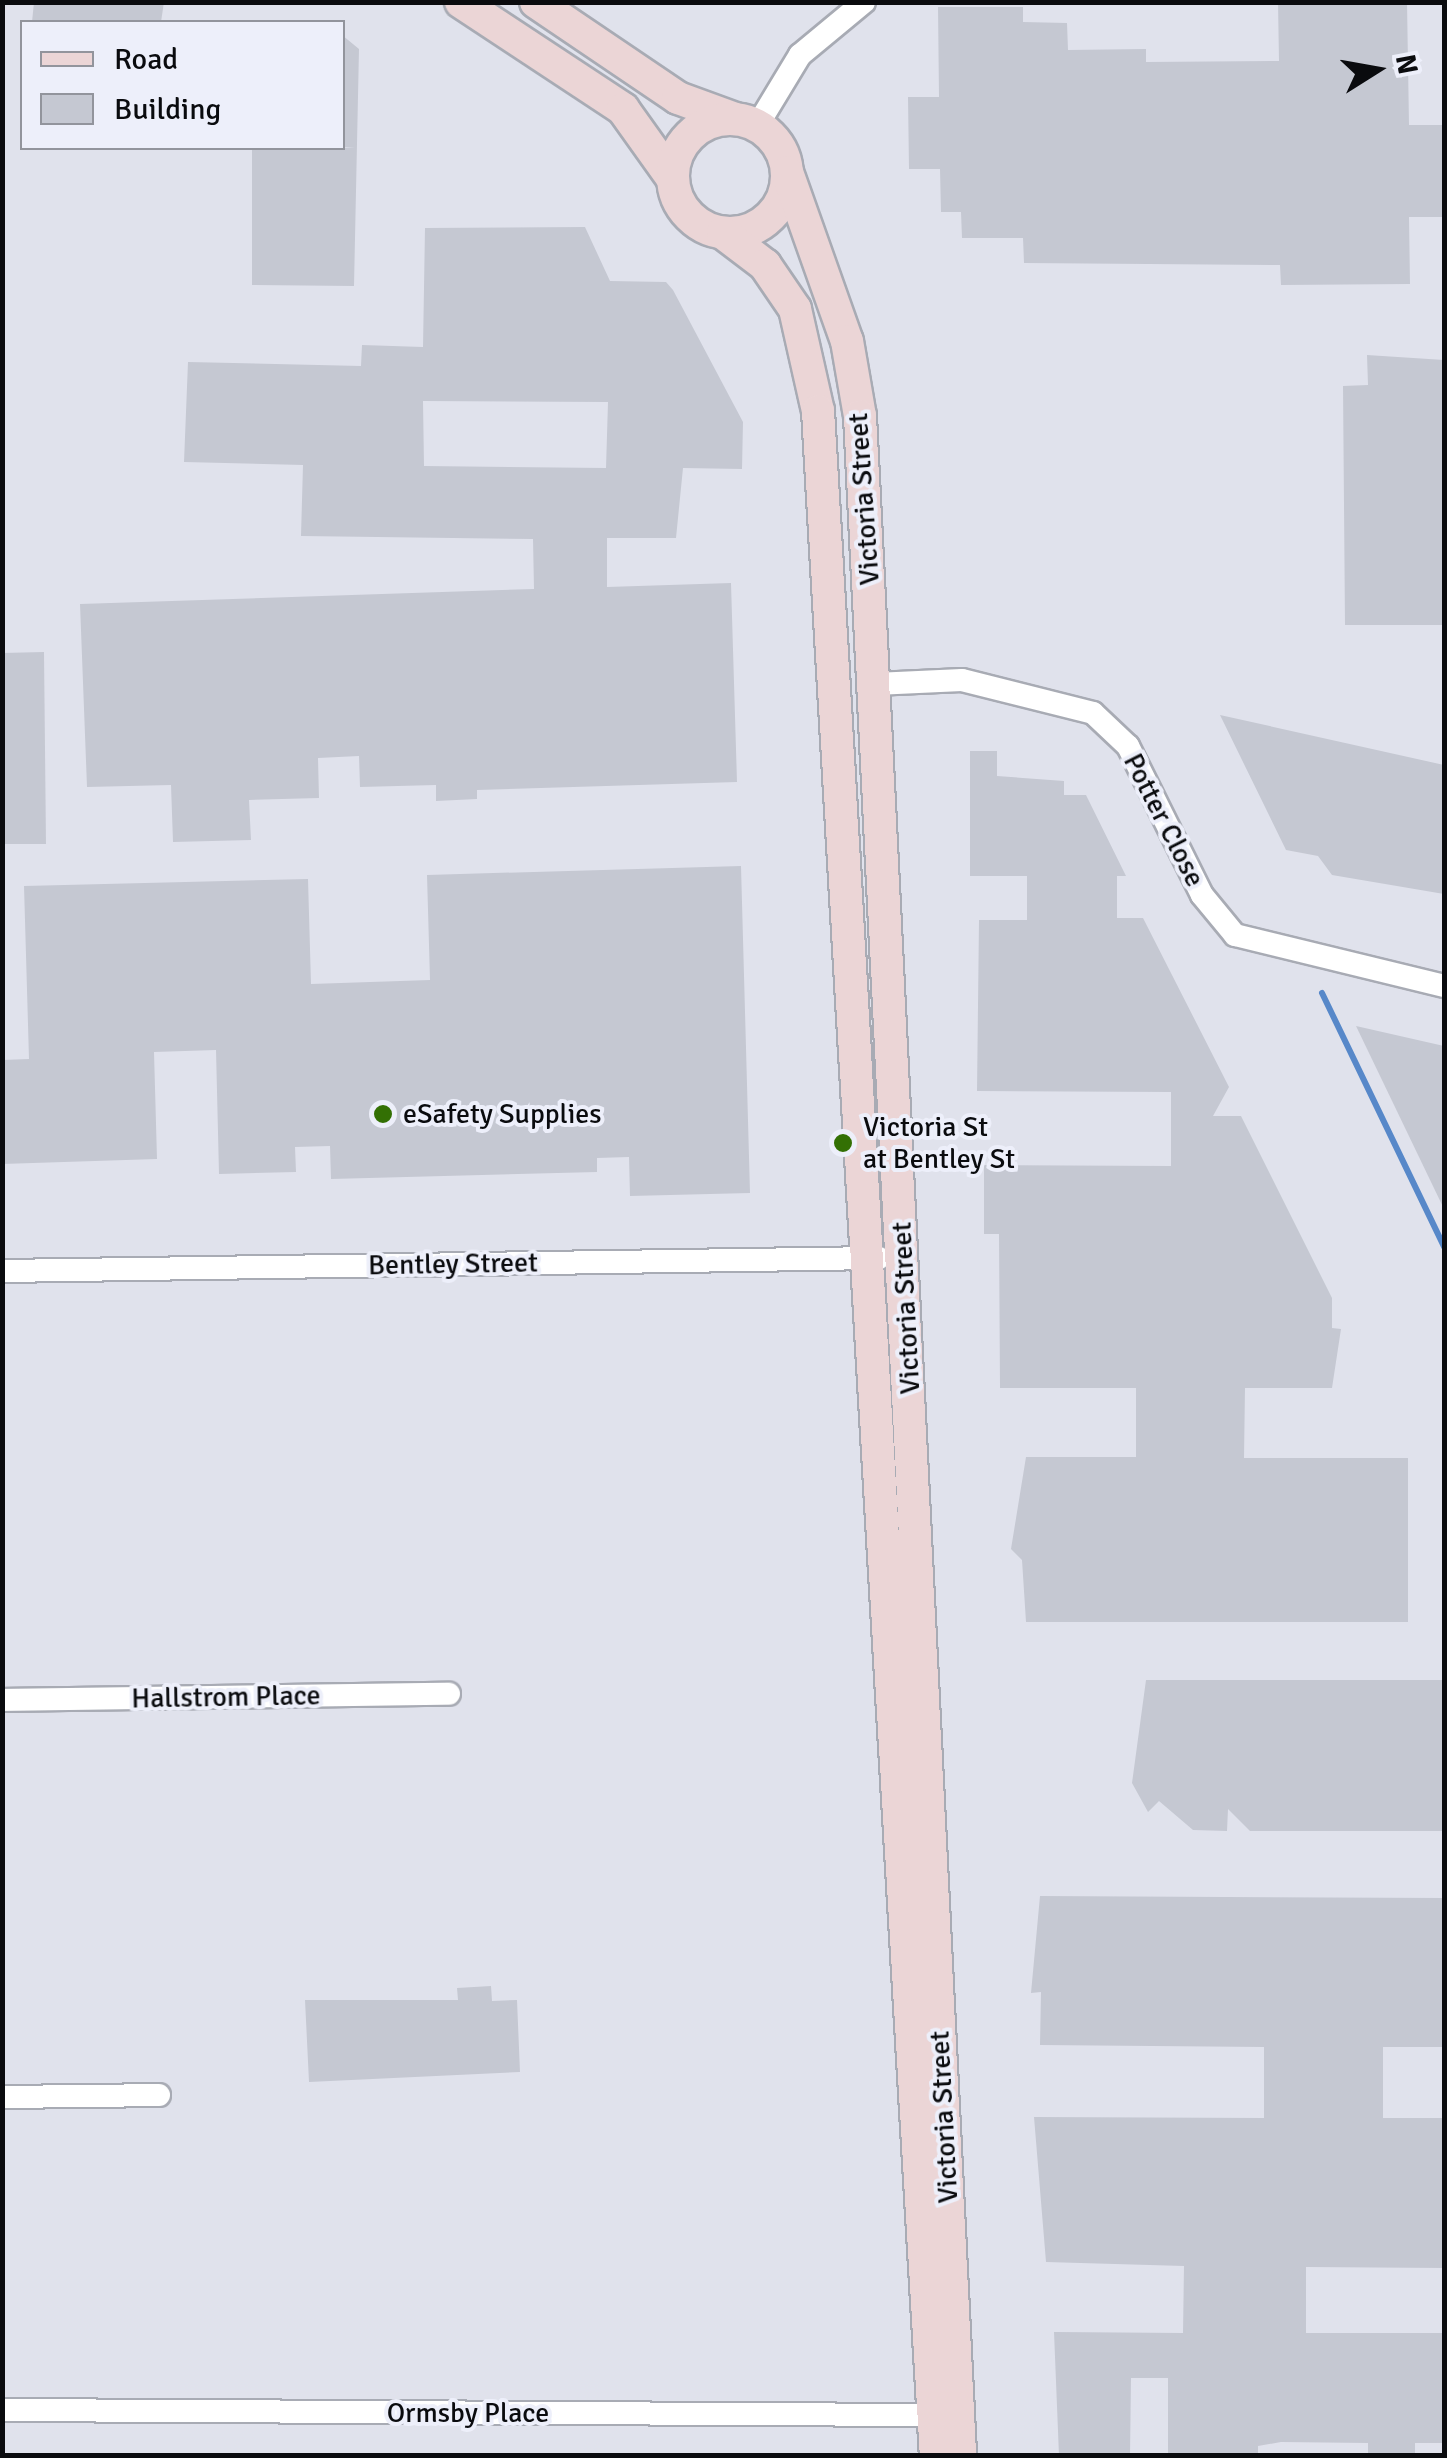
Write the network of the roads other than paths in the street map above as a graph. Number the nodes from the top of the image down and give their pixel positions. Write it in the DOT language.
graph roads {
  1 [pos="461,2"];
  2 [pos="536,2"];
  3 [pos="864,2"];
  4 [pos="749,123"];
  5 [pos="787,172"];
  6 [pos="673,179"];
  7 [pos="724,233"];
  8 [pos="875,684"];
  9 [pos="1444,986"];
  10 [pos="888,1258"];
  11 [pos="2,1271"];
  12 [pos="449,1694"];
  13 [pos="2,1700"];
  14 [pos="159,2094"];
  15 [pos="2,2098"];
  16 [pos="2,2410"];
  17 [pos="934,2416"];
  18 [pos="936,2456"];
  19 [pos="960,2456"];
  1 -- 6 [label="main road"];
  2 -- 4 [label="main road"];
  3 -- 4 [label="street"];
  4 -- 5 [label="main road"];
  4 -- 6 [label="main road"];
  5 -- 7 [label="main road"];
  5 -- 8 [label="main road, Victoria Street"];
  6 -- 7 [label="main road"];
  7 -- 10 [label="main road, Victoria Street"];
  8 -- 9 [label="street, Potter Close"];
  8 -- 10 [label="main road, Victoria Street"];
  10 -- 11 [label="street, Bentley Street"];
  10 -- 17 [label="main road, Victoria Street"];
  10 -- 19 [label="main road, Victoria Street"];
  12 -- 13 [label="street, Hallstrom Place"];
  14 -- 15 [label="street"];
  16 -- 17 [label="street, Ormsby Place"];
  17 -- 18 [label="main road, Victoria Street"];
}
